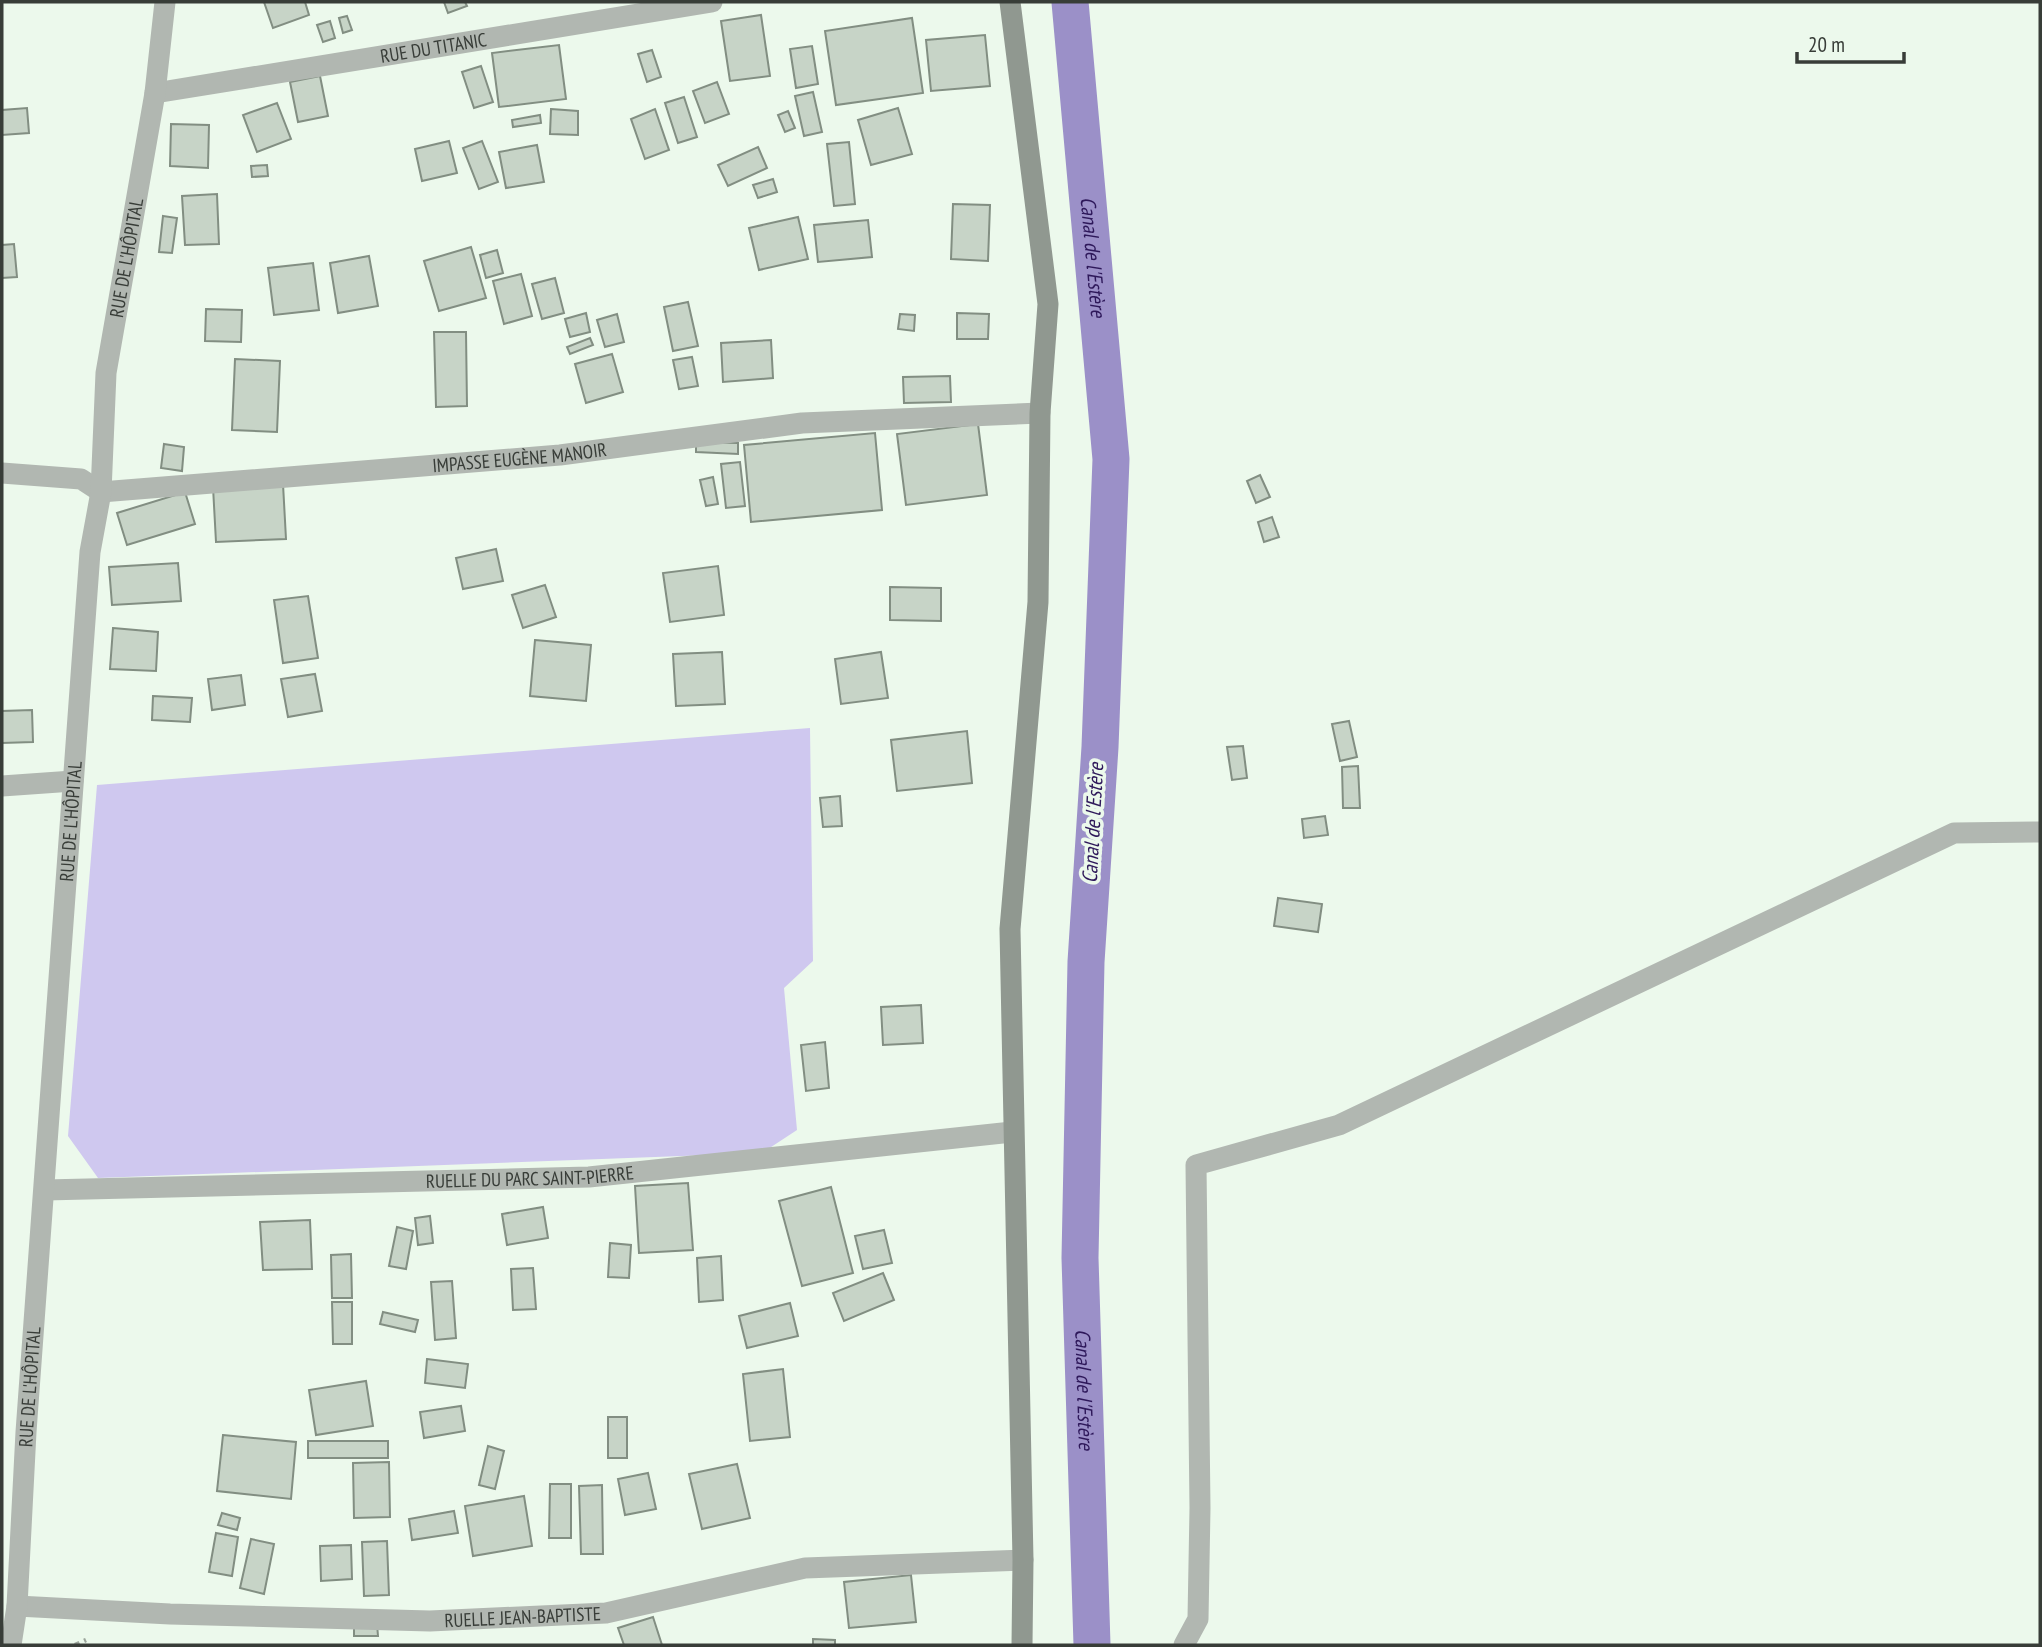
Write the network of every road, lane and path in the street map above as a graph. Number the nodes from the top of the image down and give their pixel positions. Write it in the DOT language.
graph roads {
  1 [pos="165,2"];
  2 [pos="712,2"];
  3 [pos="1010,2"];
  4 [pos="155,93"];
  5 [pos="1040,413"];
  6 [pos="2,473"];
  7 [pos="101,492"];
  8 [pos="74,781"];
  9 [pos="2,786"];
  10 [pos="2040,832"];
  11 [pos="1013,1132"];
  12 [pos="45,1190"];
  13 [pos="1023,1560"];
  14 [pos="17,1606"];
  15 [pos="11,1645"];
  16 [pos="1022,1645"];
  17 [pos="1184,1645"];
  1 -- 4 [label="street, RUE DE L'HÔPITAL"];
  2 -- 4 [label="street, RUE DU TITANIC"];
  3 -- 5 [label="street"];
  4 -- 7 [label="street, RUE DE L'HÔPITAL"];
  5 -- 7 [label="street, IMPASSE EUGÈNE MANOIR"];
  5 -- 11 [label="street"];
  6 -- 7 [label="street, IMPASSE EUGÈNE MANOIR"];
  7 -- 8 [label="street, RUE DE L'HÔPITAL"];
  8 -- 9 [label="street"];
  8 -- 12 [label="street, RUE DE L'HÔPITAL"];
  10 -- 17 [label="street"];
  11 -- 12 [label="street, RUELLE DU PARC SAINT-PIERRE"];
  11 -- 13 [label="street"];
  12 -- 14 [label="street, RUE DE L'HÔPITAL"];
  13 -- 14 [label="street, RUELLE JEAN-BAPTISTE"];
  13 -- 16 [label="street"];
  14 -- 15 [label="street, RUE DE L'HÔPITAL"];
}
